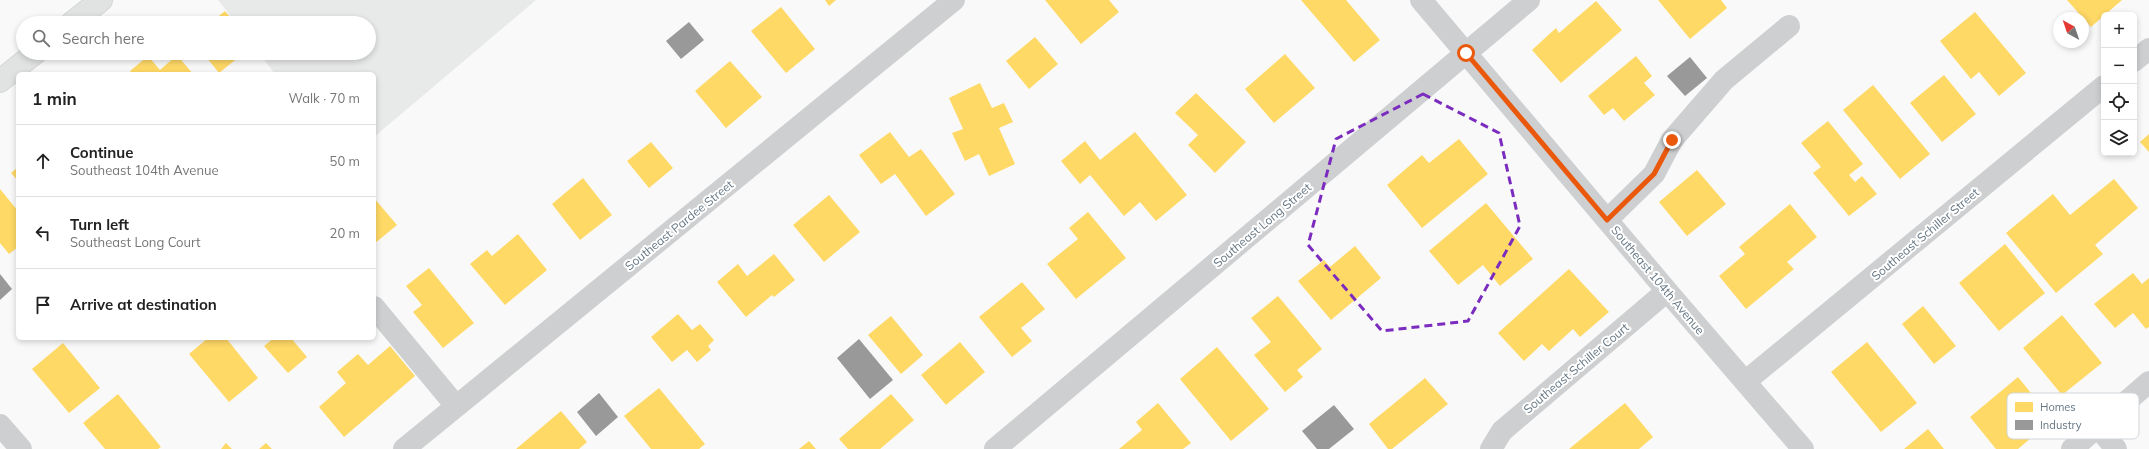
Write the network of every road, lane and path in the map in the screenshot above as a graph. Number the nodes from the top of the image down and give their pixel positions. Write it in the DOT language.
graph roads {
  1 [pos="101,0"];
  2 [pos="954,0"];
  3 [pos="1421,0"];
  4 [pos="1529,0"];
  5 [pos="81,16"];
  6 [pos="1790,26"];
  7 [pos="2149,49"];
  8 [pos="1466,53"];
  9 [pos="2137,59"];
  10 [pos="26,60"];
  11 [pos="0,80"];
  12 [pos="2101,88"];
  13 [pos="1607,220"];
  14 [pos="1667,291"];
  15 [pos="376,309"];
  16 [pos="1746,381"];
  17 [pos="2149,382"];
  18 [pos="2137,393"];
  19 [pos="456,406"];
  20 [pos="0,425"];
  21 [pos="2084,439"];
  22 [pos="2108,439"];
  23 [pos="21,449"];
  24 [pos="404,449"];
  25 [pos="995,449"];
  26 [pos="1491,449"];
  27 [pos="1803,449"];
  28 [pos="2072,449"];
  29 [pos="2116,449"];
  1 -- 5 [label="main road"];
  2 -- 19 [label="street, Southeast Pardee Street"];
  3 -- 8 [label="street, Southeast 104th Avenue"];
  4 -- 8 [label="street, Southeast Long Street"];
  6 -- 13 [label="street"];
  7 -- 9 [label="street"];
  8 -- 13 [label="street, Southeast 104th Avenue"];
  8 -- 25 [label="street, Southeast Long Street"];
  10 -- 11 [label="main road"];
  12 -- 16 [label="street, Southeast Schiller Street"];
  13 -- 14 [label="street, Southeast 104th Avenue"];
  14 -- 16 [label="street, Southeast 104th Avenue"];
  14 -- 26 [label="street, Southeast Schiller Court"];
  15 -- 19 [label="street"];
  16 -- 27 [label="street, Southeast 104th Avenue"];
  17 -- 18 [label="street"];
  19 -- 24 [label="street, Southeast Pardee Street"];
  20 -- 23 [label="street"];
  21 -- 28 [label="street"];
  22 -- 29 [label="street"];
}
